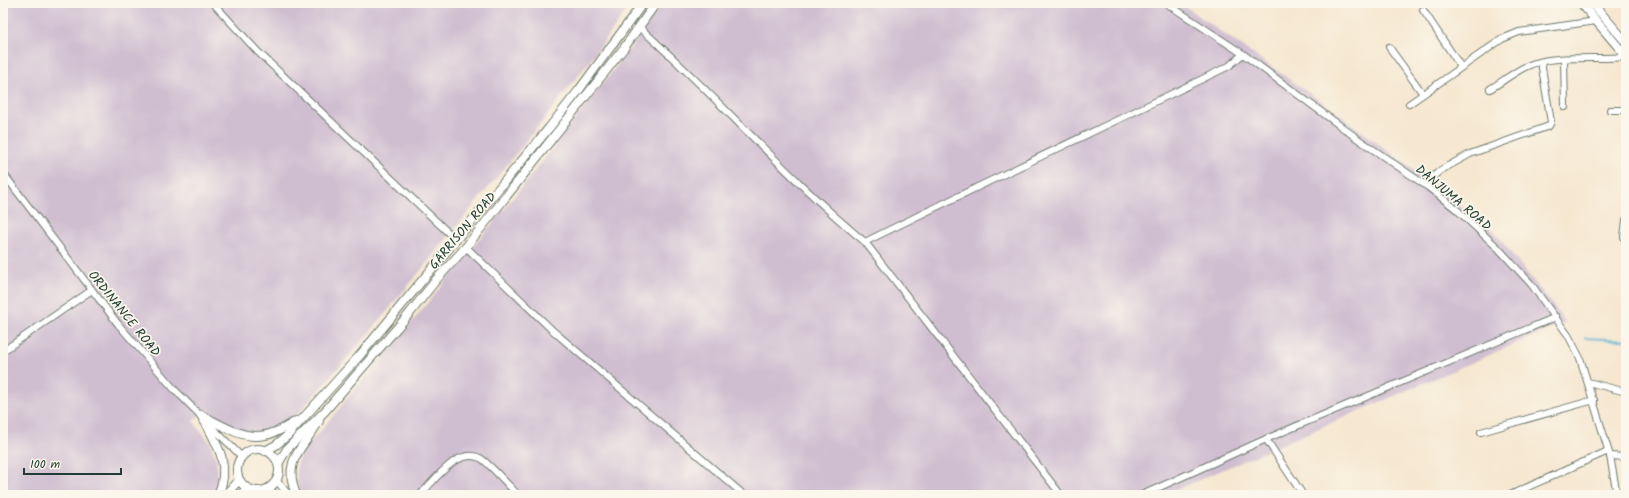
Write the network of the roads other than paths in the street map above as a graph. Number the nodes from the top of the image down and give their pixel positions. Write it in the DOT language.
graph roads {
  1 [pos="212,3"];
  2 [pos="643,3"];
  3 [pos="656,3"];
  4 [pos="1166,3"];
  5 [pos="1581,3"];
  6 [pos="1592,3"];
  7 [pos="1423,10"];
  8 [pos="1596,21"];
  9 [pos="639,27"];
  10 [pos="1626,42"];
  11 [pos="1390,47"];
  12 [pos="1243,54"];
  13 [pos="1626,56"];
  14 [pos="1564,59"];
  15 [pos="1541,62"];
  16 [pos="1461,67"];
  17 [pos="1490,89"];
  18 [pos="1423,94"];
  19 [pos="1409,104"];
  20 [pos="1565,107"];
  21 [pos="1610,110"];
  22 [pos="1626,110"];
  23 [pos="3,173"];
  24 [pos="1424,184"];
  25 [pos="1626,220"];
  26 [pos="456,240"];
  27 [pos="1626,241"];
  28 [pos="865,242"];
  29 [pos="466,247"];
  30 [pos="92,290"];
  31 [pos="1556,317"];
  32 [pos="3,351"];
  33 [pos="1588,382"];
  34 [pos="1626,392"];
  35 [pos="1594,400"];
  36 [pos="325,411"];
  37 [pos="308,413"];
  38 [pos="202,415"];
  39 [pos="1482,432"];
  40 [pos="1266,439"];
  41 [pos="265,451"];
  42 [pos="1609,454"];
  43 [pos="242,457"];
  44 [pos="1626,457"];
  45 [pos="278,464"];
  46 [pos="239,480"];
  47 [pos="276,480"];
  48 [pos="249,489"];
  49 [pos="268,489"];
  50 [pos="218,495"];
  51 [pos="225,495"];
  52 [pos="239,495"];
  53 [pos="277,495"];
  54 [pos="289,495"];
  55 [pos="296,495"];
  56 [pos="420,495"];
  57 [pos="518,495"];
  58 [pos="744,495"];
  59 [pos="1061,495"];
  60 [pos="1142,495"];
  61 [pos="1302,495"];
  62 [pos="1510,495"];
  63 [pos="1617,495"];
  1 -- 26 [label="street"];
  2 -- 26 [label="main road, GARRISON ROAD"];
  3 -- 9 [label="main road, GARRISON ROAD"];
  4 -- 12 [label="street, DANJUMA ROAD"];
  5 -- 8 [label="main road"];
  6 -- 10 [label="main road"];
  7 -- 16 [label="street"];
  8 -- 13 [label="main road"];
  8 -- 16 [label="street"];
  9 -- 28 [label="street"];
  9 -- 29 [label="main road, GARRISON ROAD"];
  11 -- 18 [label="street"];
  12 -- 24 [label="street, DANJUMA ROAD"];
  12 -- 28 [label="street"];
  13 -- 14 [label="street"];
  14 -- 15 [label="street"];
  14 -- 20 [label="street"];
  15 -- 17 [label="street"];
  15 -- 24 [label="street"];
  16 -- 18 [label="street"];
  18 -- 19 [label="street"];
  21 -- 22 [label="street"];
  23 -- 30 [label="street, ORDINANCE ROAD"];
  24 -- 31 [label="street, DANJUMA ROAD"];
  25 -- 27 [label="street"];
  26 -- 37 [label="main road, GARRISON ROAD"];
  28 -- 59 [label="street"];
  29 -- 36 [label="main road, GARRISON ROAD"];
  29 -- 58 [label="street"];
  30 -- 32 [label="street"];
  30 -- 38 [label="street, ORDINANCE ROAD"];
  31 -- 33 [label="street, DANJUMA ROAD"];
  31 -- 40 [label="street"];
  33 -- 34 [label="street"];
  33 -- 35 [label="street, DANJUMA ROAD"];
  35 -- 39 [label="street"];
  35 -- 42 [label="street, DANJUMA ROAD"];
  36 -- 45 [label="main road, GARRISON ROAD"];
  36 -- 55 [label="main road"];
  37 -- 38 [label="main road"];
  37 -- 41 [label="main road, GARRISON ROAD"];
  38 -- 43 [label="street, ORDINANCE ROAD"];
  38 -- 50 [label="main road"];
  40 -- 60 [label="street"];
  40 -- 61 [label="street"];
  41 -- 43 [label="main road"];
  41 -- 45 [label="main road"];
  42 -- 44 [label="street"];
  42 -- 62 [label="street"];
  42 -- 63 [label="street, DANJUMA ROAD"];
  43 -- 46 [label="main road"];
  45 -- 47 [label="main road"];
  46 -- 48 [label="main road"];
  46 -- 51 [label="main road"];
  47 -- 49 [label="main road"];
  47 -- 54 [label="street"];
  48 -- 49 [label="main road"];
  48 -- 52 [label="main road"];
  49 -- 53 [label="street"];
  56 -- 57 [label="street"];
}
